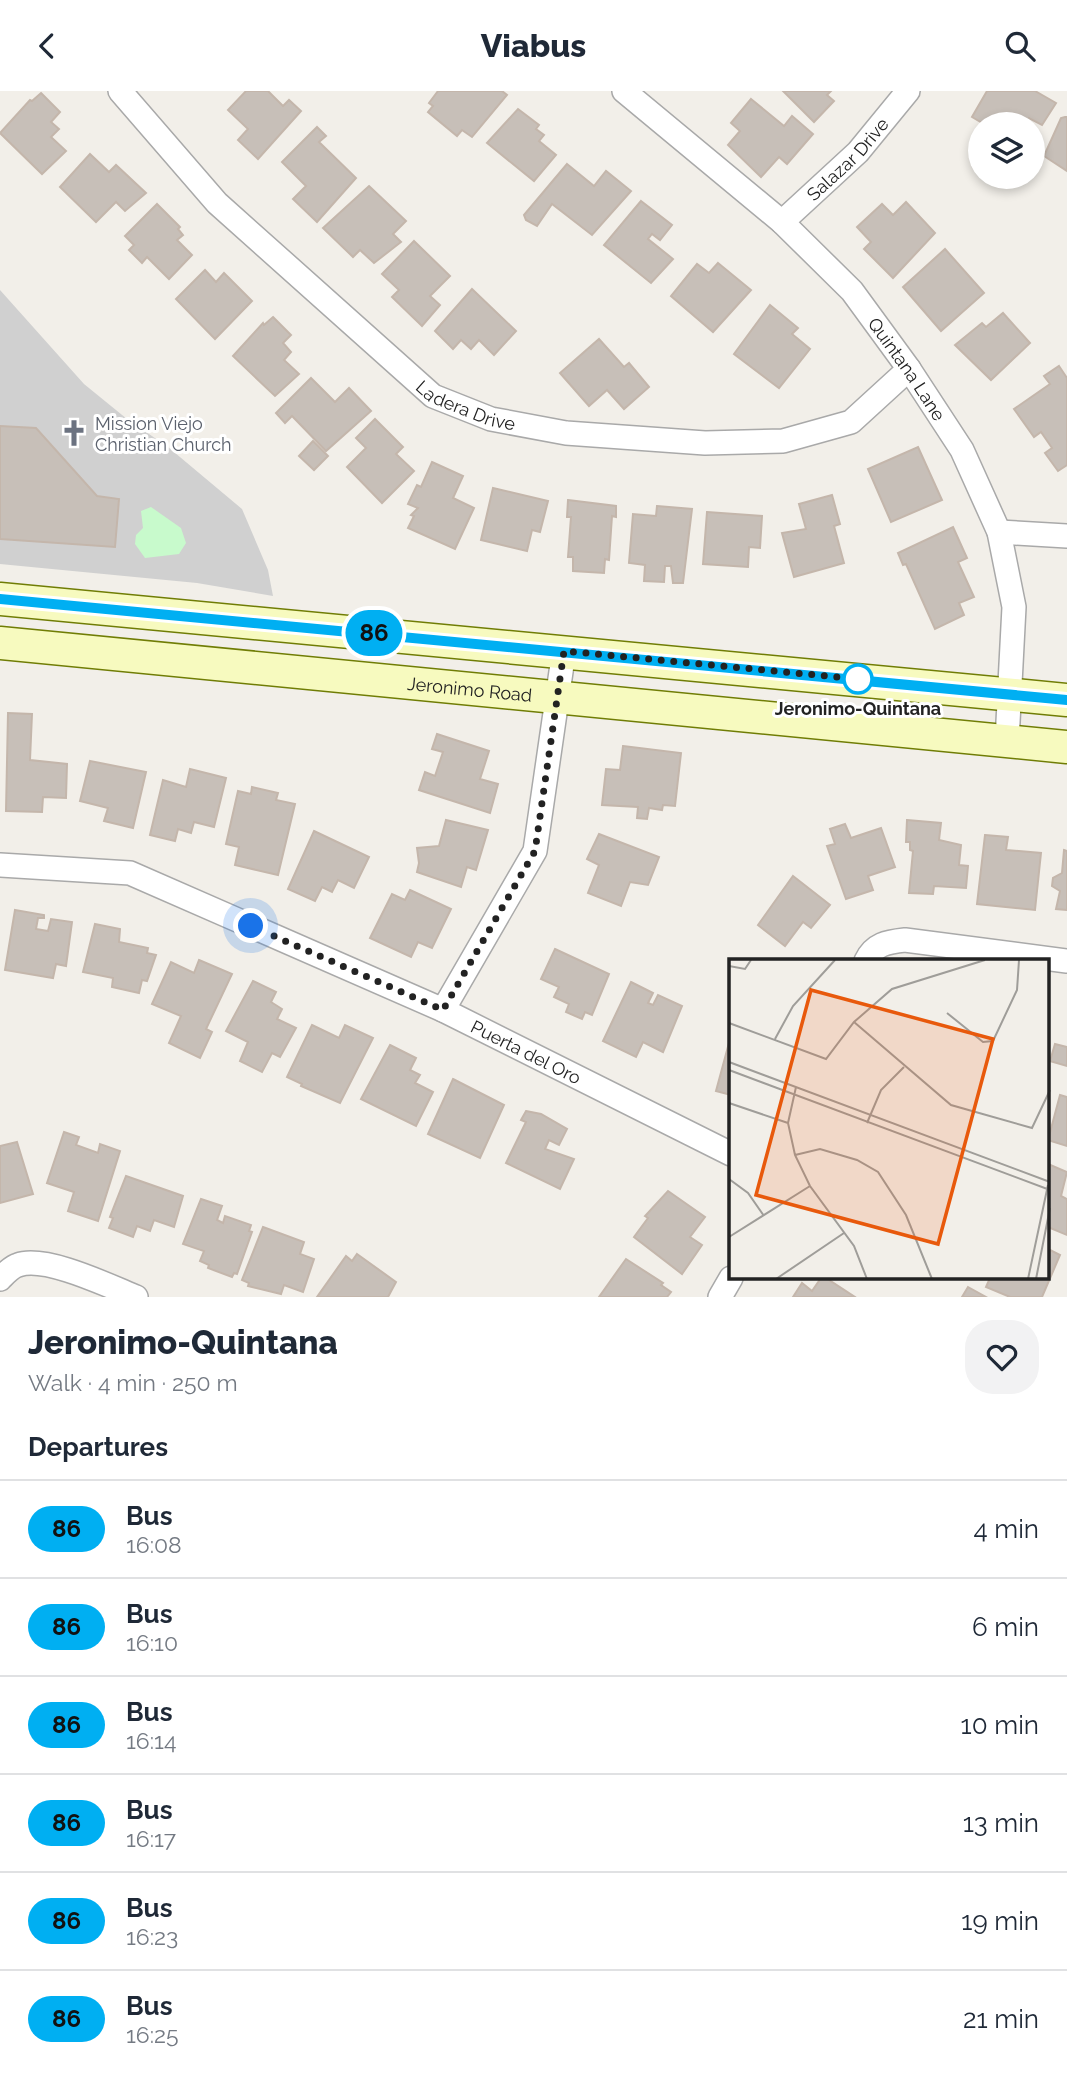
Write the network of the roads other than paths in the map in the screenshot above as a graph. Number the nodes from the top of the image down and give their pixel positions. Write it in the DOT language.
graph roads {
  1 [pos="120,91"];
  2 [pos="624,91"];
  3 [pos="908,91"];
  4 [pos="782,222"];
  5 [pos="909,369"];
  6 [pos="999,532"];
  7 [pos="1067,536"];
  8 [pos="0,599"];
  9 [pos="0,643"];
  10 [pos="564,651"];
  11 [pos="1011,694"];
  12 [pos="558,696"];
  13 [pos="1067,700"];
  14 [pos="1007,741"];
  15 [pos="1067,747"];
  16 [pos="0,865"];
  17 [pos="867,959"];
  18 [pos="1067,961"];
  19 [pos="443,1010"];
  20 [pos="729,1153"];
  21 [pos="0,1279"];
  22 [pos="730,1279"];
  23 [pos="136,1297"];
  24 [pos="720,1297"];
  1 -- 5 [label="street, Ladera Drive"];
  2 -- 4 [label="street, Quintana Lane"];
  3 -- 4 [label="street, Salazar Drive"];
  4 -- 5 [label="street, Quintana Lane"];
  5 -- 6 [label="street, Quintana Lane"];
  6 -- 7 [label="street"];
  6 -- 11 [label="street, Quintana Lane"];
  8 -- 10 [label="main road"];
  9 -- 12 [label="main road, Jeronimo Road"];
  10 -- 11 [label="main road"];
  10 -- 12 [label="street"];
  11 -- 13 [label="main road"];
  11 -- 14 [label="street, Quintana Lane"];
  12 -- 14 [label="main road, Jeronimo Road"];
  12 -- 19 [label="street"];
  14 -- 15 [label="main road, Jeronimo Road"];
  16 -- 19 [label="street, Puerta del Oro"];
  17 -- 18 [label="street"];
  19 -- 20 [label="street, Puerta del Oro"];
  21 -- 23 [label="street"];
  22 -- 24 [label="street"];
}
